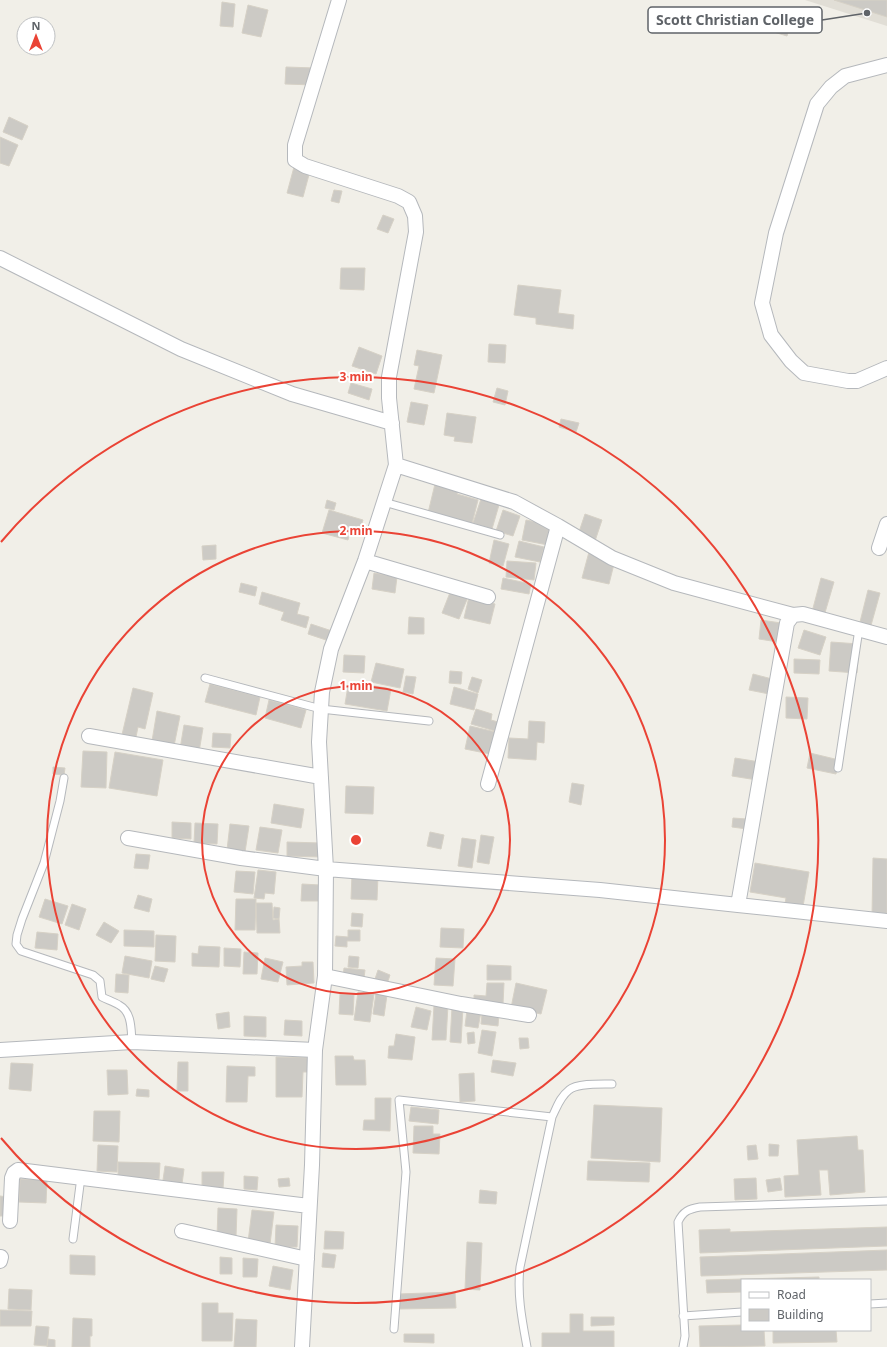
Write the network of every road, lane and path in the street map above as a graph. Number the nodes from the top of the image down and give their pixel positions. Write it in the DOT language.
graph roads {
  1 [pos="339,0"];
  2 [pos="887,65"];
  3 [pos="0,258"];
  4 [pos="887,368"];
  5 [pos="392,423"];
  6 [pos="396,465"];
  7 [pos="384,502"];
  8 [pos="887,524"];
  9 [pos="558,526"];
  10 [pos="500,535"];
  11 [pos="879,548"];
  12 [pos="365,561"];
  13 [pos="488,597"];
  14 [pos="793,615"];
  15 [pos="859,630"];
  16 [pos="887,637"];
  17 [pos="205,678"];
  18 [pos="321,709"];
  19 [pos="429,721"];
  20 [pos="89,736"];
  21 [pos="838,768"];
  22 [pos="321,777"];
  23 [pos="64,778"];
  24 [pos="488,784"];
  25 [pos="128,838"];
  26 [pos="326,868"];
  27 [pos="738,905"];
  28 [pos="887,921"];
  29 [pos="325,976"];
  30 [pos="529,1015"];
  31 [pos="132,1042"];
  32 [pos="0,1050"];
  33 [pos="315,1050"];
  34 [pos="612,1084"];
  35 [pos="552,1117"];
  36 [pos="81,1177"];
  37 [pos="887,1201"];
  38 [pos="309,1206"];
  39 [pos="10,1221"];
  40 [pos="182,1231"];
  41 [pos="73,1239"];
  42 [pos="0,1257"];
  43 [pos="306,1259"];
  44 [pos="0,1261"];
  45 [pos="887,1303"];
  46 [pos="871,1304"];
  47 [pos="741,1312"];
  48 [pos="684,1316"];
  49 [pos="394,1329"];
  50 [pos="302,1347"];
  51 [pos="527,1347"];
  52 [pos="683,1347"];
  1 -- 5 [label="street"];
  2 -- 4 [label="street"];
  3 -- 5 [label="street"];
  5 -- 6 [label="street"];
  6 -- 7 [label="street"];
  6 -- 9 [label="street"];
  7 -- 10 [label="lane"];
  7 -- 12 [label="street"];
  8 -- 11 [label="street"];
  9 -- 14 [label="street"];
  9 -- 24 [label="street"];
  12 -- 13 [label="street"];
  12 -- 18 [label="street"];
  14 -- 15 [label="street"];
  14 -- 27 [label="street"];
  15 -- 16 [label="street"];
  15 -- 21 [label="lane"];
  17 -- 18 [label="lane"];
  18 -- 19 [label="lane"];
  18 -- 22 [label="street"];
  20 -- 22 [label="street"];
  22 -- 26 [label="street"];
  23 -- 31 [label="lane"];
  25 -- 26 [label="street"];
  26 -- 27 [label="street"];
  26 -- 29 [label="street"];
  27 -- 28 [label="street"];
  29 -- 30 [label="street"];
  29 -- 33 [label="street"];
  31 -- 32 [label="street"];
  31 -- 33 [label="street"];
  33 -- 38 [label="street"];
  34 -- 35 [label="lane"];
  35 -- 49 [label="lane"];
  35 -- 51 [label="lane"];
  36 -- 38 [label="street"];
  36 -- 39 [label="street"];
  36 -- 41 [label="lane"];
  37 -- 48 [label="lane"];
  38 -- 43 [label="street"];
  40 -- 43 [label="street"];
  42 -- 44 [label="street"];
  43 -- 50 [label="street"];
  45 -- 46 [label="lane"];
  47 -- 48 [label="lane"];
  48 -- 52 [label="lane"];
}
